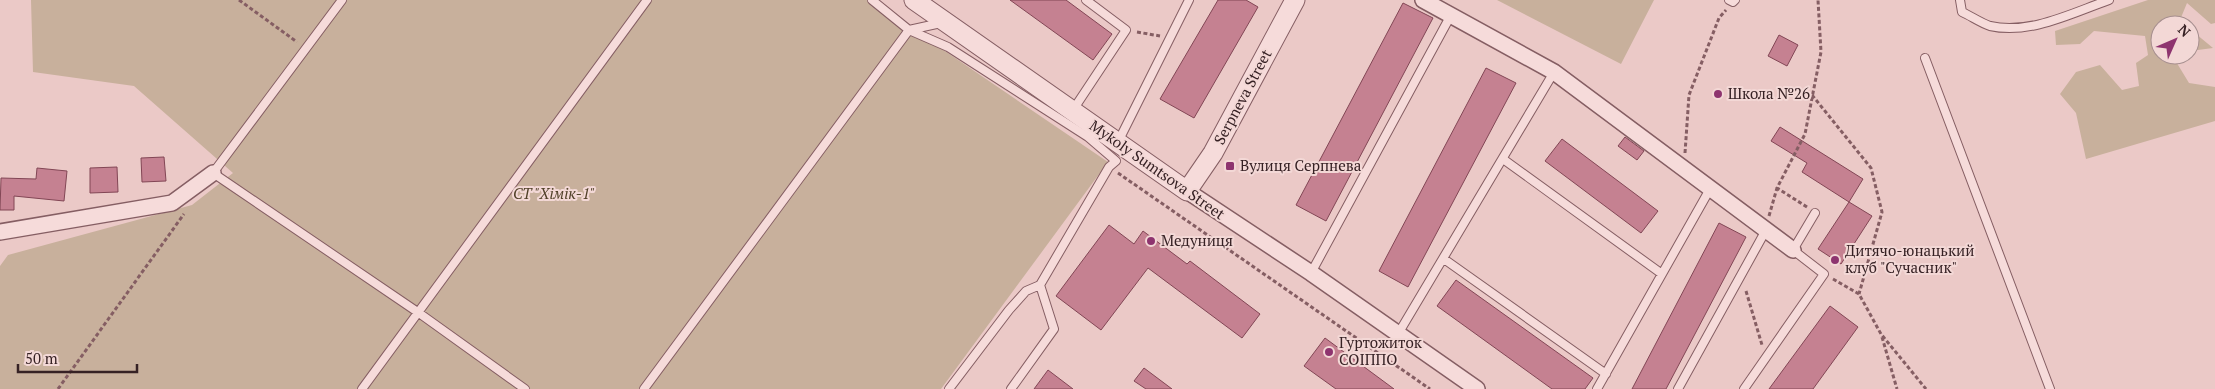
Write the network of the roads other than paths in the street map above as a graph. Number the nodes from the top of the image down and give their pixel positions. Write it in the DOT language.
graph roads {
  1 [pos="342,0"];
  2 [pos="647,0"];
  3 [pos="872,0"];
  4 [pos="1086,0"];
  5 [pos="1189,0"];
  6 [pos="1295,0"];
  7 [pos="1423,0"];
  8 [pos="1960,0"];
  9 [pos="2109,0"];
  10 [pos="918,1"];
  11 [pos="1451,16"];
  12 [pos="945,23"];
  13 [pos="910,30"];
  14 [pos="1925,58"];
  15 [pos="1554,72"];
  16 [pos="1072,112"];
  17 [pos="1120,152"];
  18 [pos="1503,159"];
  19 [pos="213,174"];
  20 [pos="1710,189"];
  21 [pos="1187,191"];
  22 [pos="1815,213"];
  23 [pos="1766,230"];
  24 [pos="0,232"];
  25 [pos="1793,250"];
  26 [pos="1444,259"];
  27 [pos="1311,273"];
  28 [pos="1662,274"];
  29 [pos="1040,285"];
  30 [pos="419,313"];
  31 [pos="1398,334"];
  32 [pos="1606,374"];
  33 [pos="362,389"];
  34 [pos="525,389"];
  35 [pos="644,389"];
  36 [pos="948,389"];
  37 [pos="1011,389"];
  38 [pos="1477,389"];
  39 [pos="1597,389"];
  40 [pos="1678,389"];
  41 [pos="1744,389"];
  42 [pos="2050,389"];
  1 -- 19 [label="lane"];
  2 -- 30 [label="lane"];
  3 -- 13 [label="lane"];
  4 -- 16 [label="lane"];
  5 -- 17 [label="lane"];
  6 -- 21 [label="street, Serpneva Street"];
  7 -- 11 [label="street"];
  8 -- 9 [label="lane"];
  10 -- 12 [label="street, Mykoly Sumtsova Street"];
  11 -- 15 [label="street"];
  11 -- 27 [label="lane"];
  12 -- 13 [label="lane"];
  12 -- 16 [label="street, Mykoly Sumtsova Street"];
  13 -- 17 [label="lane"];
  13 -- 35 [label="lane"];
  14 -- 42 [label="lane"];
  15 -- 18 [label="lane"];
  15 -- 20 [label="street"];
  16 -- 17 [label="street, Mykoly Sumtsova Street"];
  17 -- 21 [label="street, Mykoly Sumtsova Street"];
  17 -- 29 [label="lane"];
  18 -- 26 [label="lane"];
  18 -- 28 [label="lane"];
  19 -- 24 [label="street"];
  19 -- 30 [label="lane"];
  20 -- 23 [label="street"];
  20 -- 28 [label="lane"];
  21 -- 27 [label="street, Mykoly Sumtsova Street"];
  22 -- 25 [label="lane"];
  23 -- 25 [label="street"];
  23 -- 40 [label="lane"];
  25 -- 41 [label="lane"];
  26 -- 31 [label="lane"];
  26 -- 32 [label="lane"];
  27 -- 31 [label="street, Mykoly Sumtsova Street"];
  28 -- 32 [label="lane"];
  29 -- 36 [label="lane"];
  29 -- 37 [label="lane"];
  30 -- 33 [label="lane"];
  30 -- 34 [label="lane"];
  31 -- 38 [label="street, Mykoly Sumtsova Street"];
  32 -- 39 [label="lane"];
}
